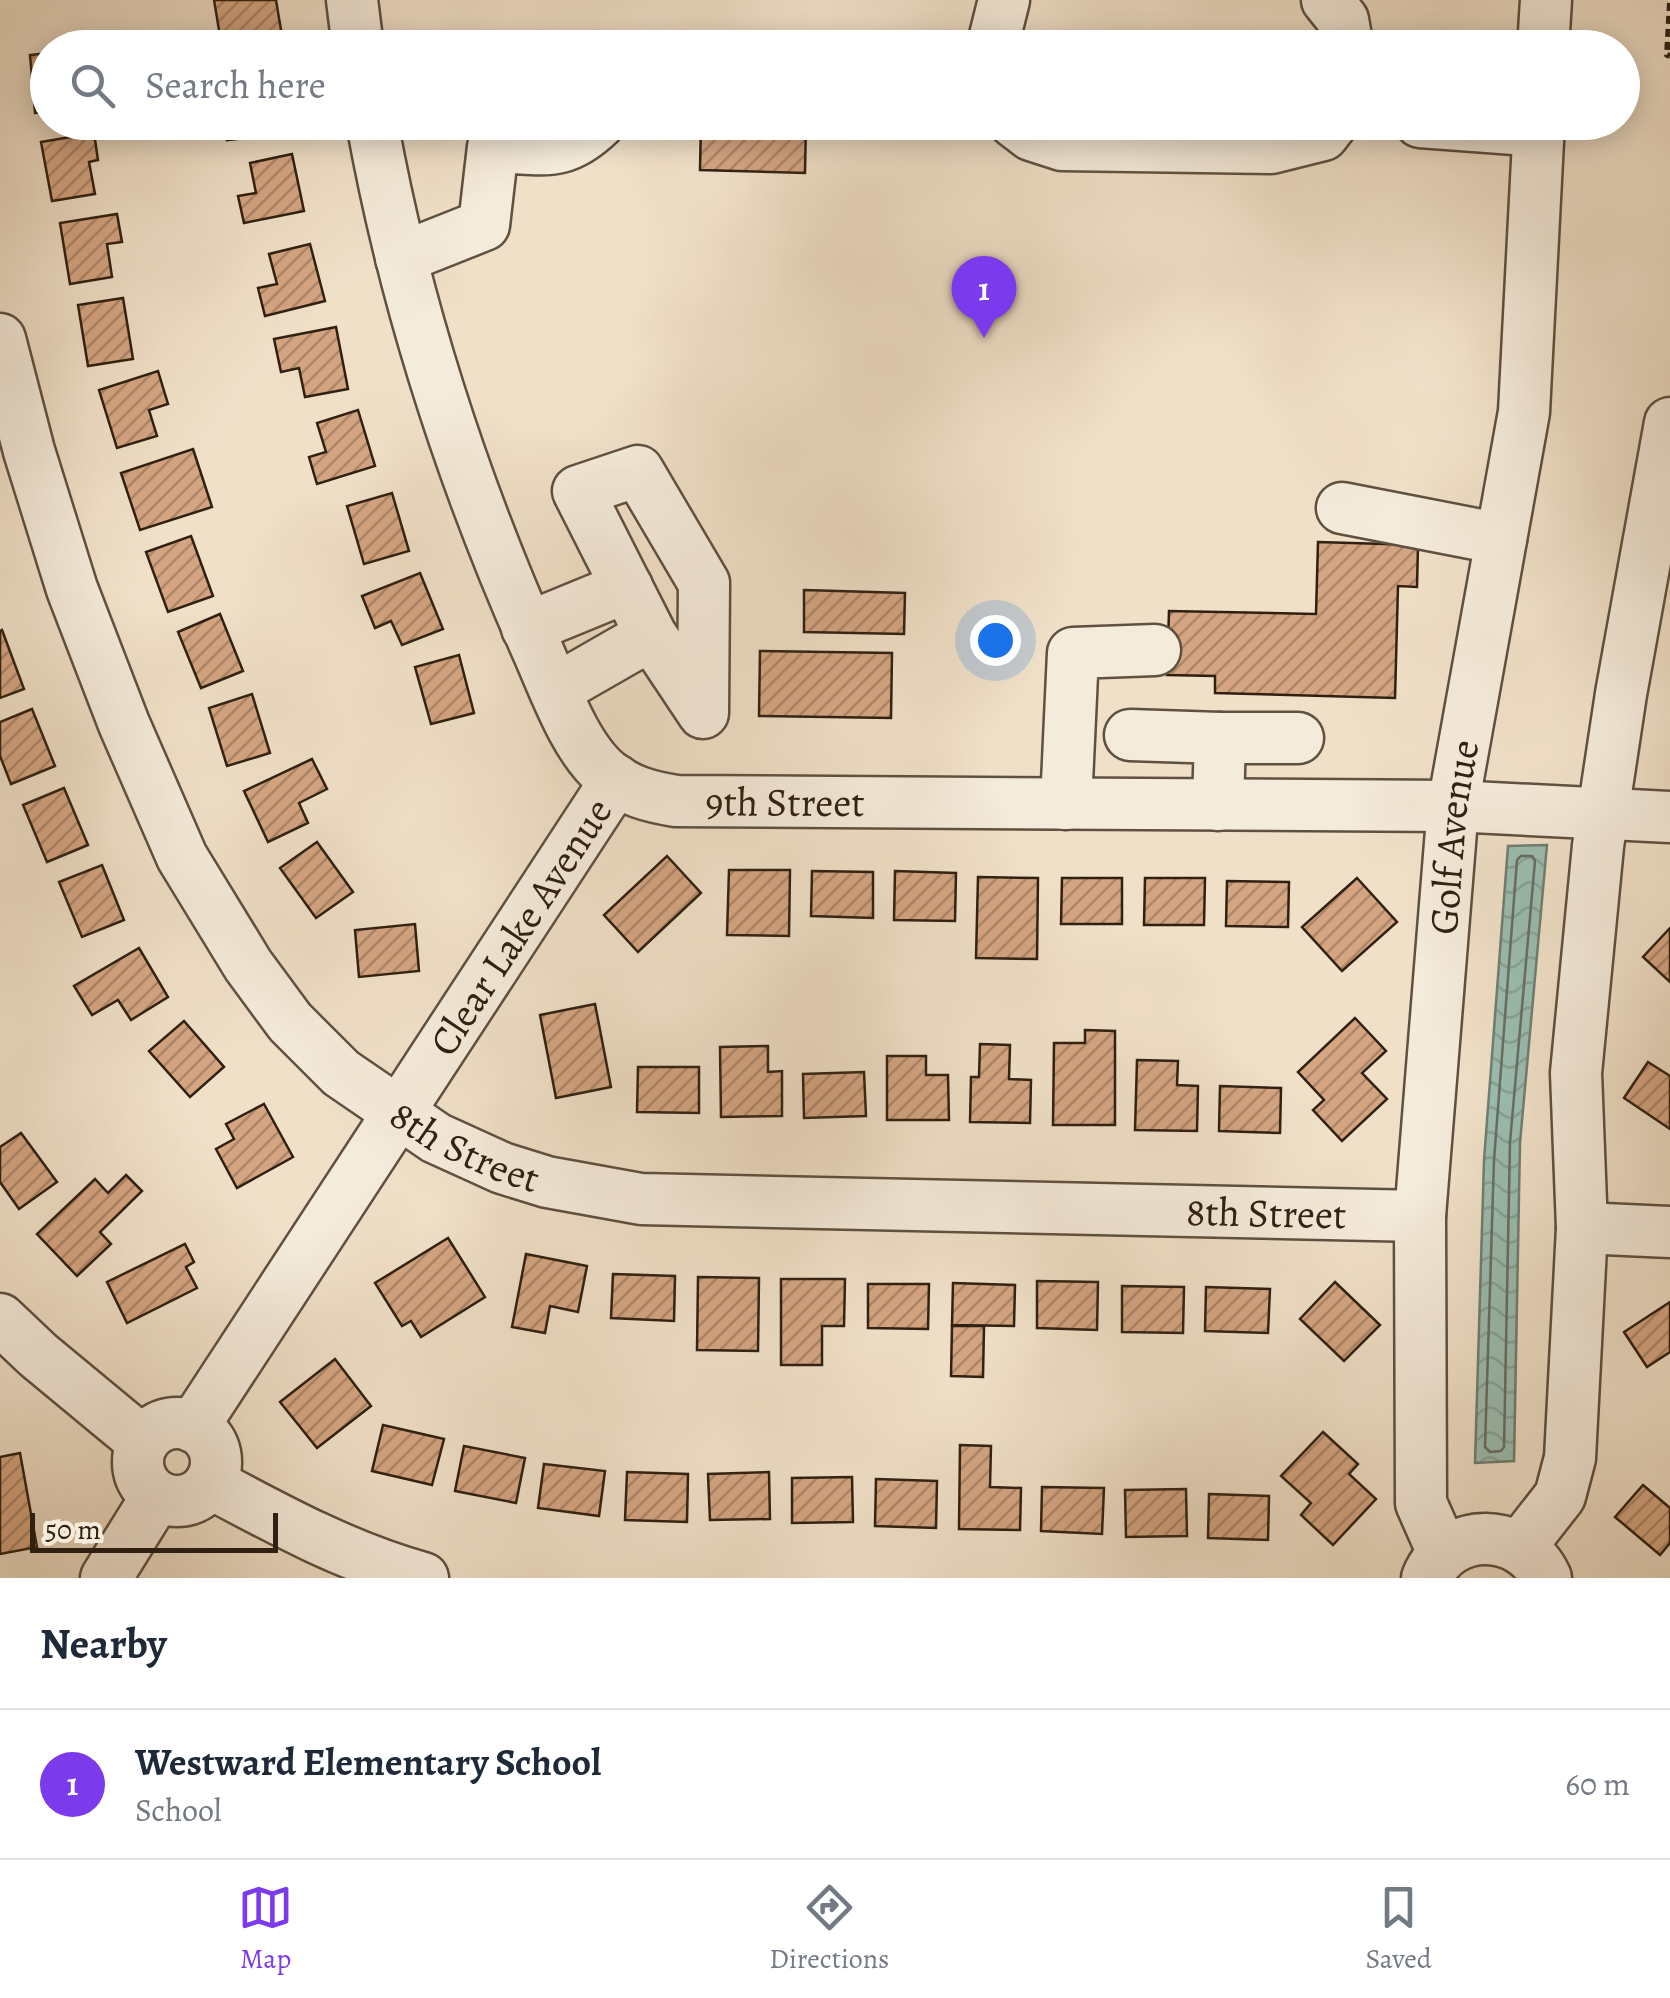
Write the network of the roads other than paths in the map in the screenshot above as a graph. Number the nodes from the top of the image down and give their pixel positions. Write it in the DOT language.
graph roads {
  1 [pos="352,0"];
  2 [pos="1004,0"];
  3 [pos="1327,0"];
  4 [pos="1546,0"];
  5 [pos="356,30"];
  6 [pos="996,30"];
  7 [pos="1345,30"];
  8 [pos="1545,30"];
  9 [pos="376,140"];
  10 [pos="581,140"];
  11 [pos="1045,140"];
  12 [pos="1306,140"];
  13 [pos="1538,140"];
  14 [pos="401,258"];
  15 [pos="0,339"];
  16 [pos="1670,424"];
  17 [pos="1342,508"];
  18 [pos="1501,539"];
  19 [pos="626,587"];
  20 [pos="527,628"];
  21 [pos="651,635"];
  22 [pos="1154,650"];
  23 [pos="555,690"];
  24 [pos="1130,736"];
  25 [pos="1220,738"];
  26 [pos="1298,738"];
  27 [pos="616,780"];
  28 [pos="1066,804"];
  29 [pos="1218,805"];
  30 [pos="1453,806"];
  31 [pos="1601,814"];
  32 [pos="1670,816"];
  33 [pos="398,1113"];
  34 [pos="1420,1216"];
  35 [pos="1582,1228"];
  36 [pos="1670,1232"];
  37 [pos="0,1319"];
  38 [pos="194,1427"];
  39 [pos="143,1442"];
  40 [pos="210,1483"];
  41 [pos="157,1496"];
  42 [pos="1533,1562"];
  43 [pos="1435,1566"];
  44 [pos="106,1578"];
  45 [pos="424,1578"];
  1 -- 5 [label="street"];
  2 -- 6 [label="street"];
  3 -- 7 [label="street"];
  4 -- 8 [label="street"];
  9 -- 14 [label="street, 9th Street"];
  10 -- 14 [label="street"];
  11 -- 12 [label="street"];
  13 -- 18 [label="street, Golf Avenue"];
  14 -- 20 [label="street, 9th Street"];
  15 -- 33 [label="street, 8th Street"];
  16 -- 31 [label="street"];
  17 -- 18 [label="street"];
  18 -- 30 [label="street, Golf Avenue"];
  19 -- 20 [label="street"];
  19 -- 21 [label="street"];
  19 -- 21 [label="street"];
  20 -- 23 [label="street, 9th Street"];
  21 -- 23 [label="street"];
  22 -- 28 [label="street"];
  23 -- 27 [label="street, 9th Street"];
  24 -- 25 [label="street"];
  25 -- 26 [label="street"];
  25 -- 29 [label="street"];
  27 -- 28 [label="street, 9th Street"];
  27 -- 33 [label="street, Clear Lake Avenue"];
  28 -- 29 [label="street, 9th Street"];
  29 -- 30 [label="street, 9th Street"];
  30 -- 31 [label="street, 9th Street"];
  30 -- 34 [label="street, Golf Avenue"];
  31 -- 32 [label="street, 9th Street"];
  31 -- 35 [label="street"];
  33 -- 34 [label="street, 8th Street"];
  33 -- 38 [label="street, Clear Lake Avenue"];
  34 -- 43 [label="street, Golf Avenue"];
  35 -- 36 [label="street"];
  35 -- 42 [label="street"];
  37 -- 39 [label="street"];
  38 -- 39 [label="street"];
  38 -- 40 [label="street"];
  39 -- 41 [label="street"];
  40 -- 41 [label="street"];
  40 -- 45 [label="street"];
  41 -- 44 [label="street"];
  42 -- 43 [label="street"];
}
